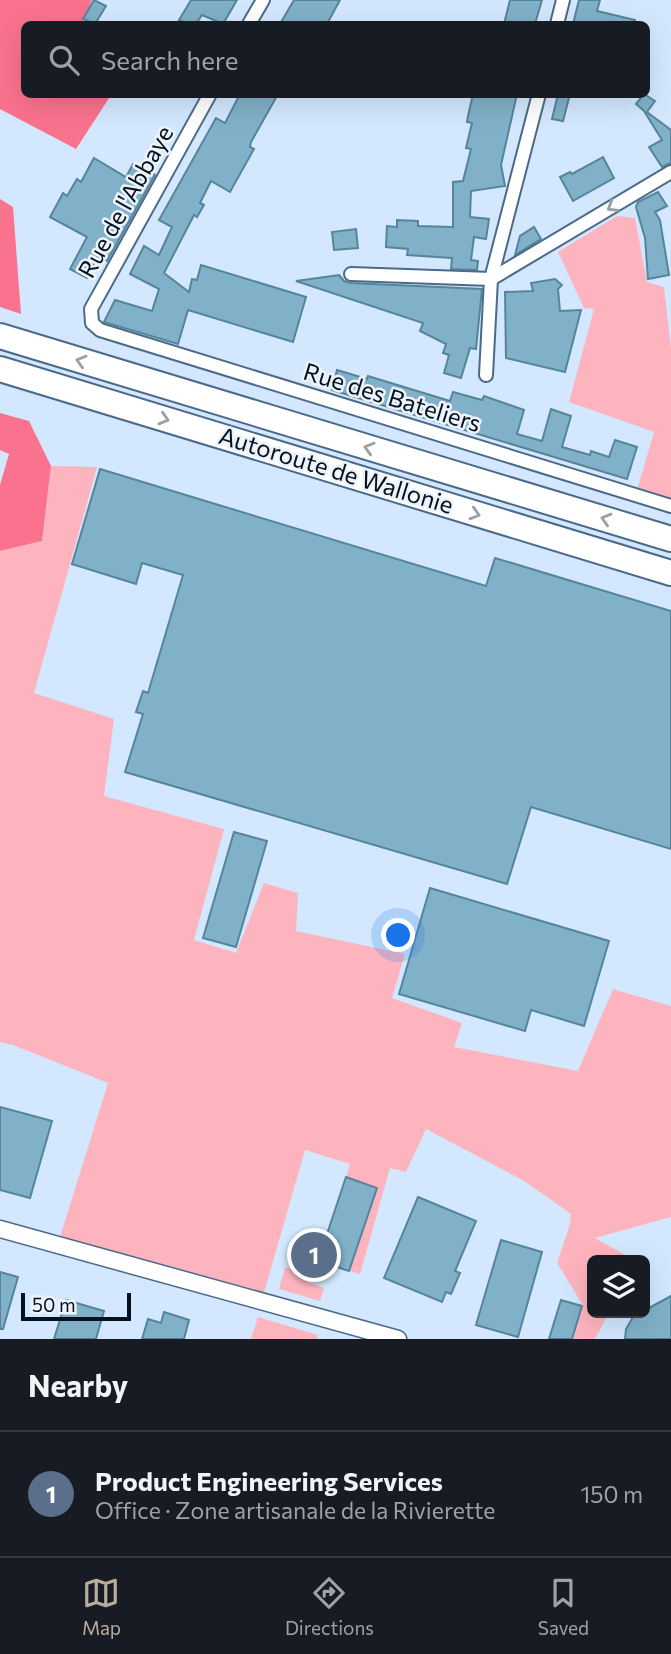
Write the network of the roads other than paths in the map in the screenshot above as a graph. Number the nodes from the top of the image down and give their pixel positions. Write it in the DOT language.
graph roads {
  1 [pos="263,0"];
  2 [pos="563,0"];
  3 [pos="251,21"];
  4 [pos="558,21"];
  5 [pos="208,98"];
  6 [pos="538,98"];
  7 [pos="671,172"];
  8 [pos="351,274"];
  9 [pos="491,279"];
  10 [pos="100,330"];
  11 [pos="0,336"];
  12 [pos="0,369"];
  13 [pos="485,376"];
  14 [pos="671,506"];
  15 [pos="671,539"];
  16 [pos="671,573"];
  17 [pos="0,1229"];
  18 [pos="398,1339"];
  1 -- 3 [label="street"];
  2 -- 4 [label="street"];
  5 -- 10 [label="street, Rue de l'Abbaye"];
  6 -- 9 [label="street"];
  7 -- 9 [label="street, one-way"];
  8 -- 9 [label="street"];
  9 -- 13 [label="street"];
  10 -- 14 [label="street, Rue des Bateliers"];
  15 -- 11 [label="highway, Autoroute de Wallonie, one-way"];
  12 -- 16 [label="highway, Autoroute de Wallonie, one-way"];
  17 -- 18 [label="street"];
}
